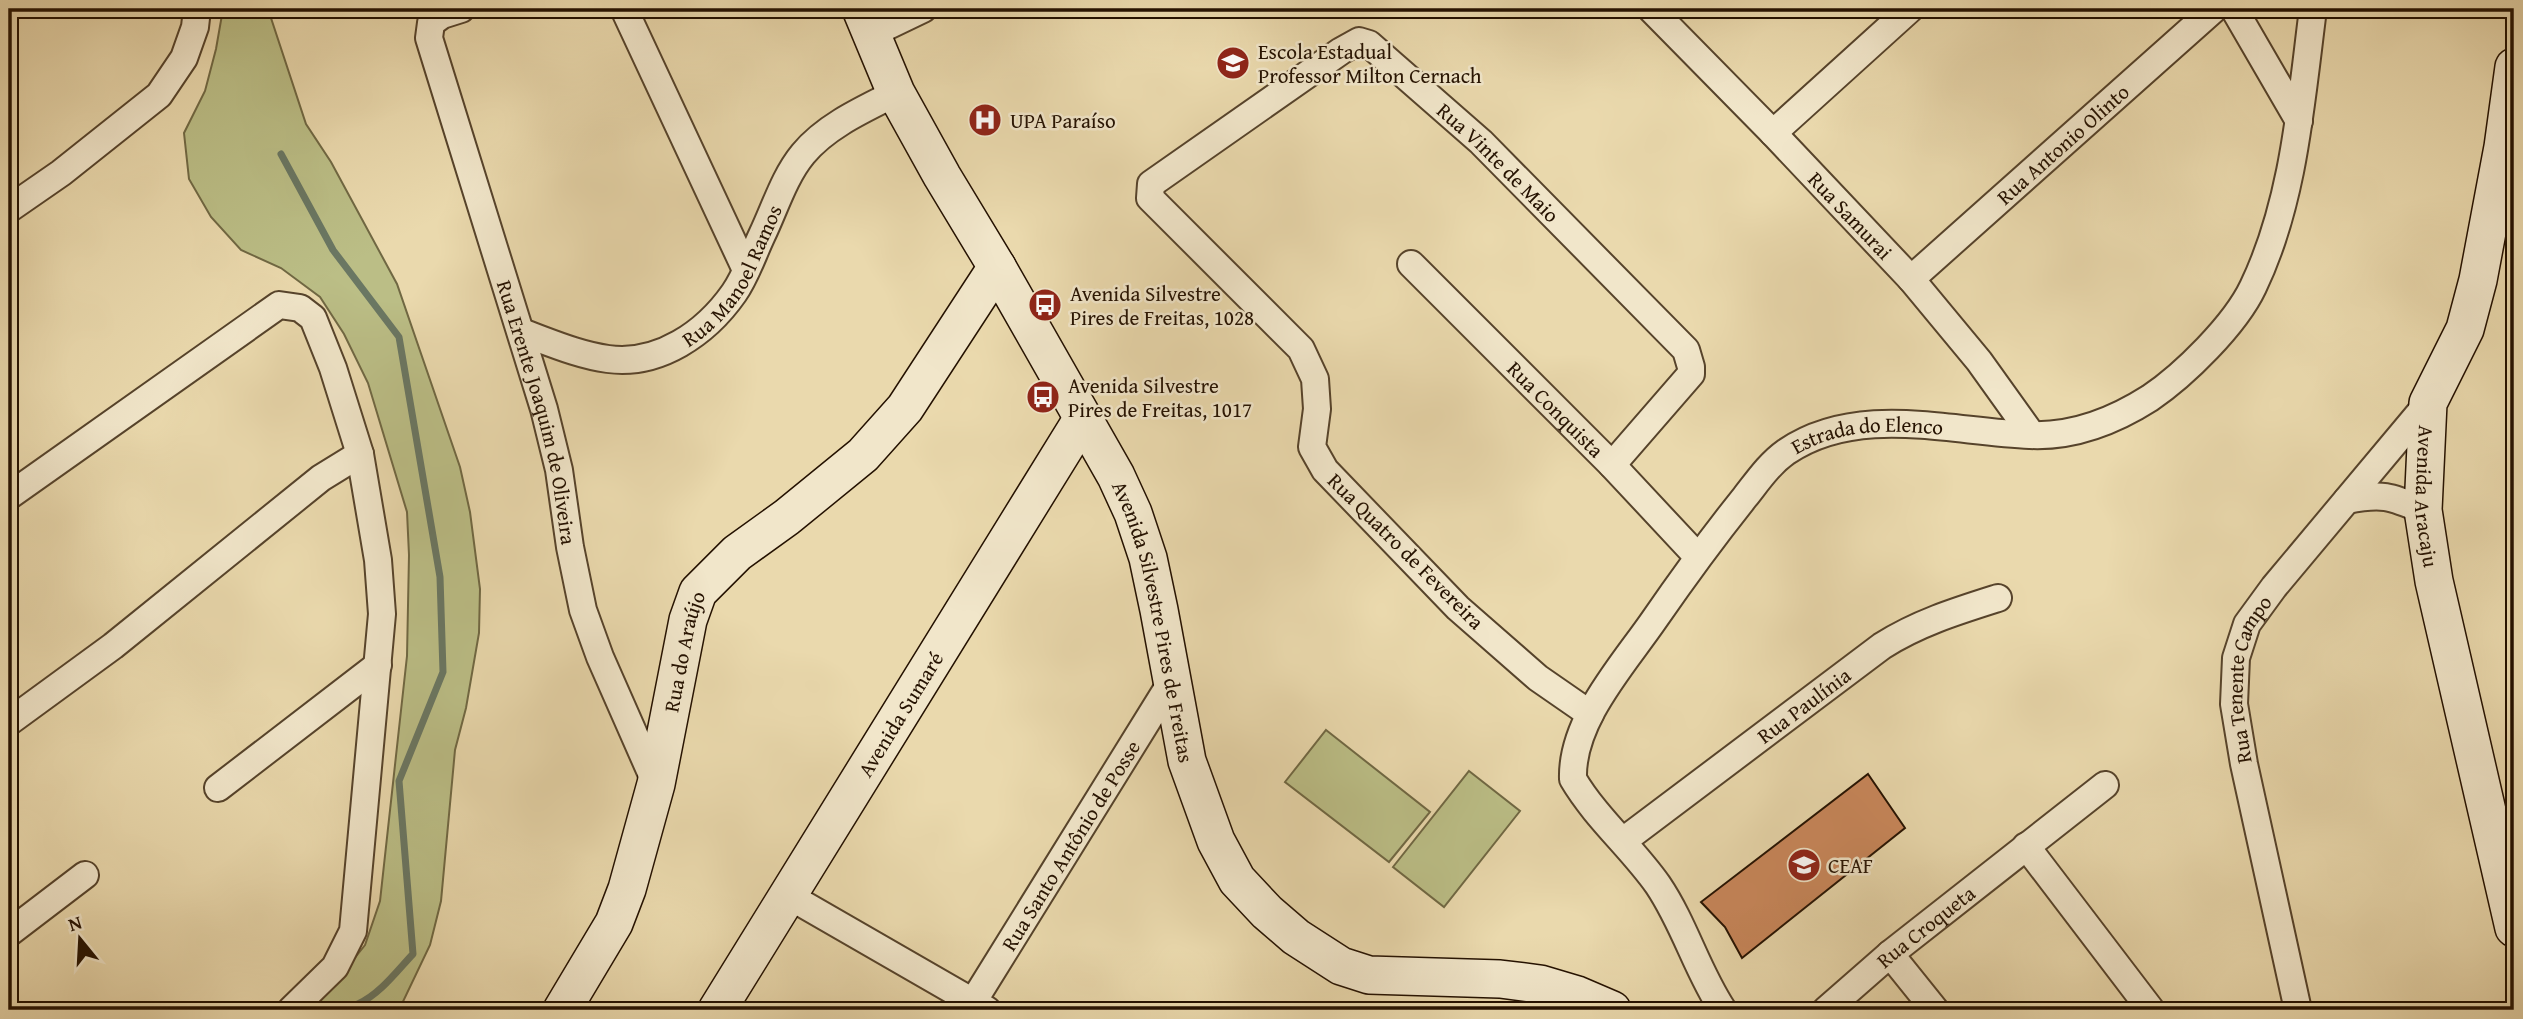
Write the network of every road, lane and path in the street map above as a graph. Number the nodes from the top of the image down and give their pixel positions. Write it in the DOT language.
graph roads {
  1 [pos="197,9"];
  2 [pos="461,9"];
  3 [pos="624,9"];
  4 [pos="923,9"];
  5 [pos="1651,9"];
  6 [pos="1910,9"];
  7 [pos="2214,9"];
  8 [pos="2234,9"];
  9 [pos="2313,9"];
  10 [pos="866,22"];
  11 [pos="2514,67"];
  12 [pos="896,93"];
  13 [pos="2299,121"];
  14 [pos="1773,133"];
  15 [pos="2509,146"];
  16 [pos="1150,198"];
  17 [pos="9,209"];
  18 [pos="1411,264"];
  19 [pos="997,267"];
  20 [pos="746,270"];
  21 [pos="1911,279"];
  22 [pos="521,332"];
  23 [pos="2428,403"];
  24 [pos="1083,418"];
  25 [pos="2032,435"];
  26 [pos="360,454"];
  27 [pos="1612,465"];
  28 [pos="9,496"];
  29 [pos="2347,500"];
  30 [pos="2423,510"];
  31 [pos="1698,557"];
  32 [pos="1998,598"];
  33 [pos="378,665"];
  34 [pos="1172,681"];
  35 [pos="1590,713"];
  36 [pos="9,722"];
  37 [pos="656,784"];
  38 [pos="2105,785"];
  39 [pos="218,788"];
  40 [pos="1623,841"];
  41 [pos="2026,846"];
  42 [pos="85,875"];
  43 [pos="789,896"];
  44 [pos="2514,928"];
  45 [pos="9,933"];
  46 [pos="1891,954"];
  47 [pos="1705,999"];
  48 [pos="976,1007"];
  49 [pos="291,1010"];
  50 [pos="562,1010"];
  51 [pos="717,1010"];
  52 [pos="1610,1010"];
  53 [pos="1723,1010"];
  54 [pos="1826,1010"];
  55 [pos="1935,1010"];
  56 [pos="2151,1010"];
  57 [pos="2298,1010"];
  1 -- 17 [label="street"];
  2 -- 22 [label="street, Rua Erente Joaquim de Oliveira"];
  3 -- 20 [label="street"];
  4 -- 10 [label="street"];
  5 -- 14 [label="street, Rua Samurai"];
  6 -- 14 [label="street"];
  7 -- 21 [label="street, Rua Antonio Olinto"];
  8 -- 13 [label="street"];
  9 -- 13 [label="street, Estrada do Elenco"];
  10 -- 12 [label="street, Avenida Silvestre Pires de Freitas"];
  11 -- 15 [label="street, Avenida Aracaju"];
  12 -- 19 [label="street, Avenida Silvestre Pires de Freitas"];
  12 -- 20 [label="street, Rua Manoel Ramos"];
  13 -- 25 [label="street, Estrada do Elenco"];
  14 -- 21 [label="street, Rua Samurai"];
  15 -- 23 [label="street, Avenida Aracaju"];
  16 -- 27 [label="street, Rua Vinte de Maio"];
  16 -- 35 [label="street, Rua Quatro de Fevereira"];
  18 -- 27 [label="street, Rua Conquista"];
  19 -- 24 [label="street, Avenida Silvestre Pires de Freitas"];
  19 -- 37 [label="street, Rua do Araújo"];
  20 -- 22 [label="street, Rua Manoel Ramos"];
  21 -- 25 [label="street, Rua Samurai"];
  22 -- 37 [label="street, Rua Erente Joaquim de Oliveira"];
  23 -- 29 [label="street, Rua Tenente Campo"];
  23 -- 30 [label="street, Avenida Aracaju"];
  24 -- 34 [label="street, Avenida Silvestre Pires de Freitas"];
  24 -- 43 [label="street, Avenida Sumaré"];
  25 -- 31 [label="street, Estrada do Elenco"];
  26 -- 28 [label="street"];
  26 -- 33 [label="street"];
  26 -- 36 [label="street"];
  27 -- 31 [label="street, Rua Conquista"];
  29 -- 30 [label="street"];
  29 -- 57 [label="street, Rua Tenente Campo"];
  30 -- 44 [label="street, Avenida Aracaju"];
  31 -- 35 [label="street, Estrada do Elenco"];
  32 -- 40 [label="street, Rua Paulínia"];
  33 -- 39 [label="street"];
  33 -- 49 [label="street"];
  34 -- 48 [label="street, Rua Santo Antônio de Posse"];
  34 -- 52 [label="street, Avenida Silvestre Pires de Freitas"];
  35 -- 40 [label="street, Estrada do Elenco"];
  37 -- 50 [label="street, Rua do Araújo"];
  38 -- 41 [label="street, Rua Croqueta"];
  40 -- 47 [label="street, Estrada do Elenco"];
  41 -- 46 [label="street, Rua Croqueta"];
  41 -- 56 [label="street"];
  42 -- 45 [label="street"];
  43 -- 48 [label="street"];
  43 -- 51 [label="street, Avenida Sumaré"];
  46 -- 54 [label="street, Rua Croqueta"];
  46 -- 55 [label="street"];
  47 -- 53 [label="street, Estrada do Elenco"];
}
